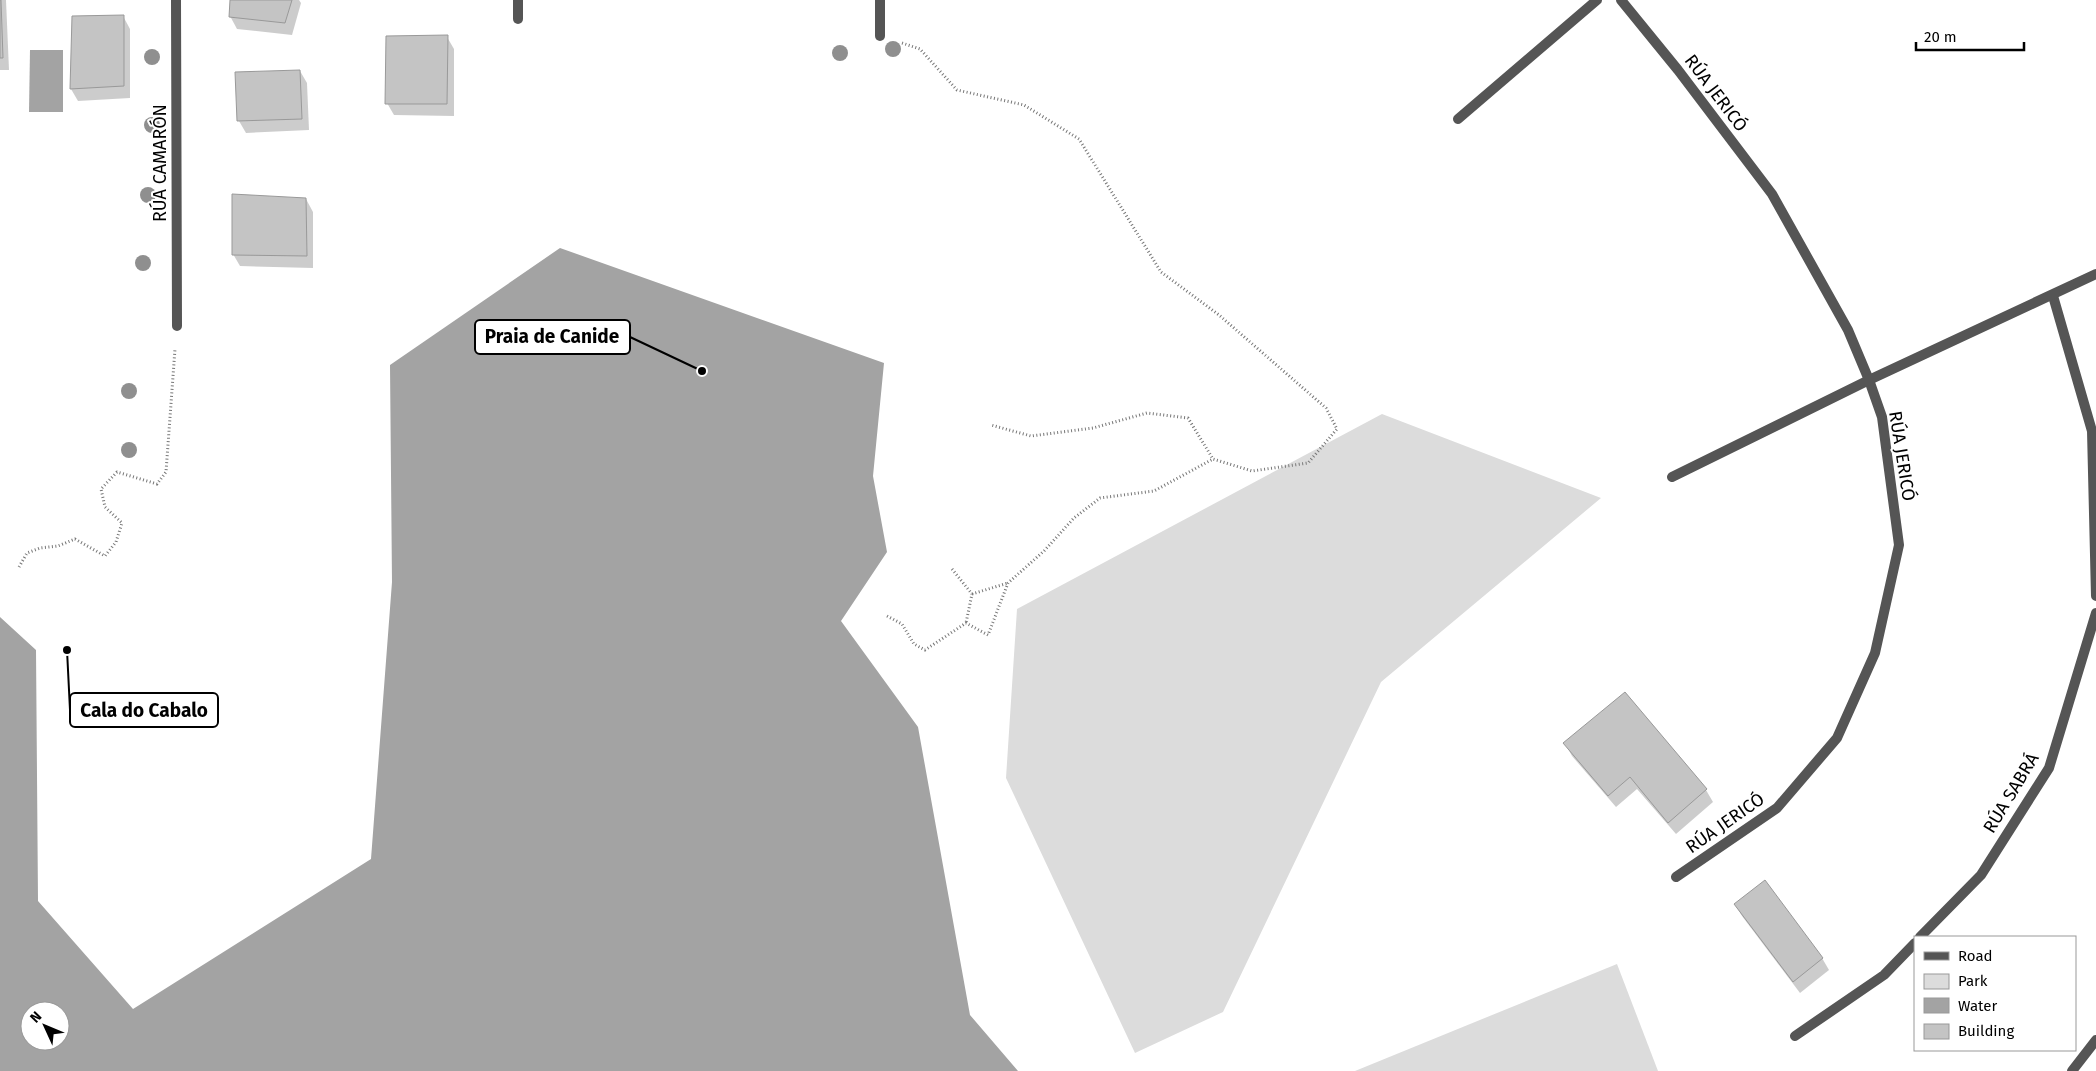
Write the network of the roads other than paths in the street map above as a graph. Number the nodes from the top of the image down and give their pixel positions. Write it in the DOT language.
graph roads {
  1 [pos="176,0"];
  2 [pos="518,0"];
  3 [pos="880,0"];
  4 [pos="1597,0"];
  5 [pos="1621,0"];
  6 [pos="518,19"];
  7 [pos="880,36"];
  8 [pos="1458,119"];
  9 [pos="2096,274"];
  10 [pos="2053,296"];
  11 [pos="177,326"];
  12 [pos="1869,380"];
  13 [pos="1672,477"];
  14 [pos="2096,596"];
  15 [pos="2096,613"];
  16 [pos="1676,877"];
  17 [pos="1921,936"];
  18 [pos="1914,944"];
  19 [pos="1795,1036"];
  20 [pos="2096,1040"];
  21 [pos="2072,1071"];
  1 -- 11 [label="street, RÚA CAMARÓN"];
  2 -- 6 [label="street"];
  3 -- 7 [label="street"];
  4 -- 8 [label="street"];
  5 -- 12 [label="street, RÚA JERICÓ"];
  9 -- 10 [label="street"];
  10 -- 12 [label="street"];
  10 -- 14 [label="street"];
  12 -- 13 [label="street"];
  12 -- 16 [label="street, RÚA JERICÓ"];
  15 -- 17 [label="street, RÚA SABRÁ"];
  18 -- 19 [label="street"];
  20 -- 21 [label="street"];
}
